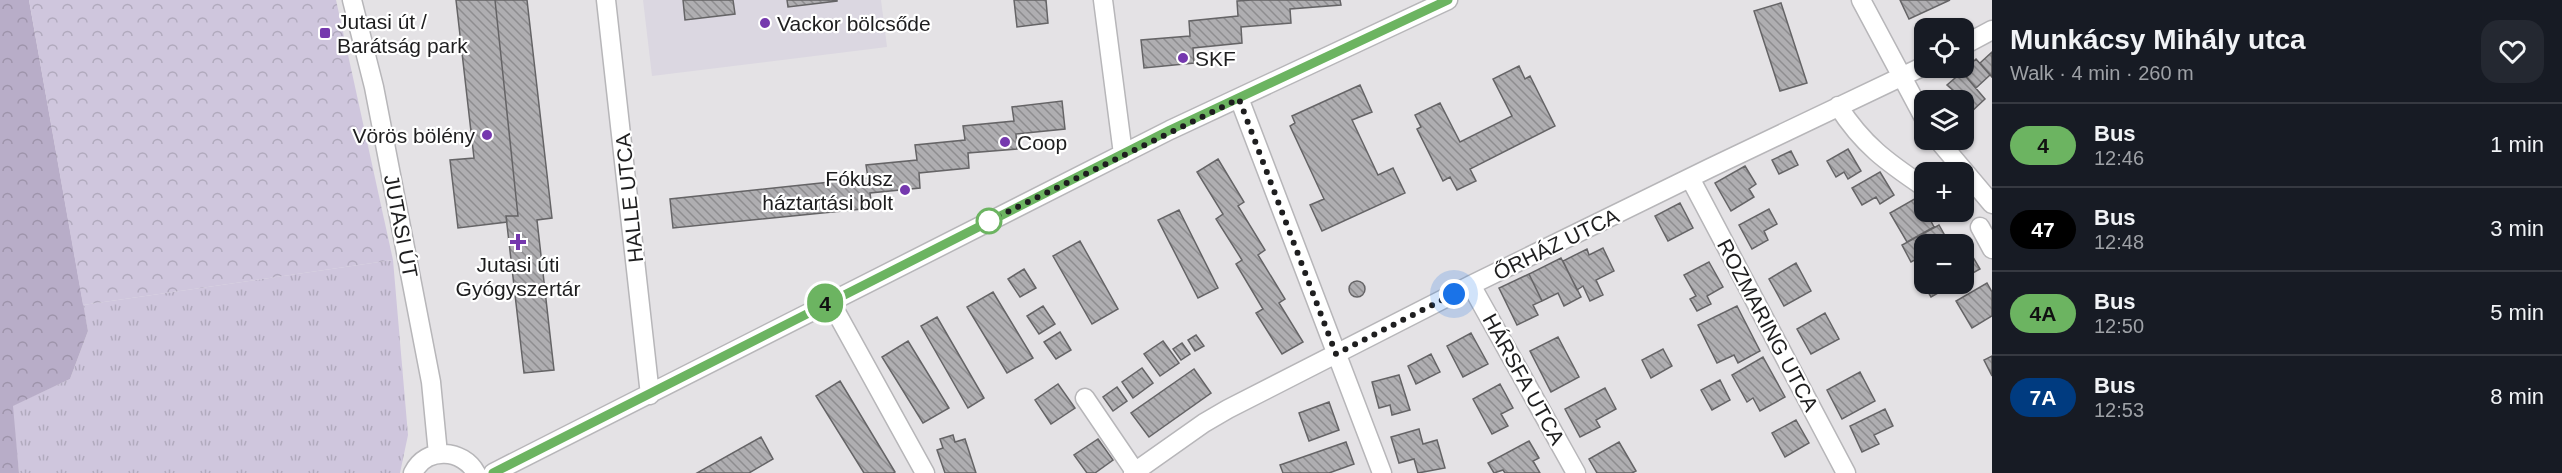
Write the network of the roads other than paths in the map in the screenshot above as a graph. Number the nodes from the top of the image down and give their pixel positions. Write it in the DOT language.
graph roads {
  1 [pos="352,0"];
  2 [pos="606,0"];
  3 [pos="1103,0"];
  4 [pos="1448,0"];
  5 [pos="1861,0"];
  6 [pos="1992,30"];
  7 [pos="1974,40"];
  8 [pos="1914,71"];
  9 [pos="1902,78"];
  10 [pos="1239,99"];
  11 [pos="1914,100"];
  12 [pos="1838,106"];
  13 [pos="1946,150"];
  14 [pos="1123,154"];
  15 [pos="1690,178"];
  16 [pos="1914,180"];
  17 [pos="1992,204"];
  18 [pos="1980,227"];
  19 [pos="1992,249"];
  20 [pos="1471,285"];
  21 [pos="830,301"];
  22 [pos="1336,354"];
  23 [pos="650,395"];
  24 [pos="1084,398"];
  25 [pos="438,454"];
  26 [pos="1135,472"];
  27 [pos="413,473"];
  28 [pos="476,473"];
  29 [pos="493,473"];
  30 [pos="925,473"];
  31 [pos="1382,473"];
  32 [pos="1576,473"];
  33 [pos="1846,473"];
  1 -- 25 [label="street, JUTASI ÚT"];
  2 -- 23 [label="street, HALLE UTCA"];
  3 -- 14 [label="street"];
  4 -- 10 [label="street"];
  5 -- 9 [label="street"];
  6 -- 7 [label="street"];
  8 -- 9 [label="street, ŐRHÁZ UTCA"];
  9 -- 11 [label="street"];
  9 -- 12 [label="street, ŐRHÁZ UTCA"];
  10 -- 14 [label="street"];
  10 -- 22 [label="street"];
  12 -- 15 [label="street, ŐRHÁZ UTCA"];
  12 -- 16 [label="street"];
  13 -- 17 [label="street"];
  14 -- 21 [label="street"];
  15 -- 20 [label="street, ŐRHÁZ UTCA"];
  15 -- 33 [label="street, ROZMARING UTCA"];
  18 -- 19 [label="street"];
  20 -- 22 [label="street, ŐRHÁZ UTCA"];
  20 -- 32 [label="street, HÁRSFA UTCA"];
  21 -- 23 [label="street"];
  21 -- 30 [label="street"];
  22 -- 26 [label="street, ŐRHÁZ UTCA"];
  22 -- 31 [label="street"];
  23 -- 29 [label="street"];
  24 -- 26 [label="street"];
  25 -- 27 [label="street"];
  25 -- 28 [label="street"];
}
